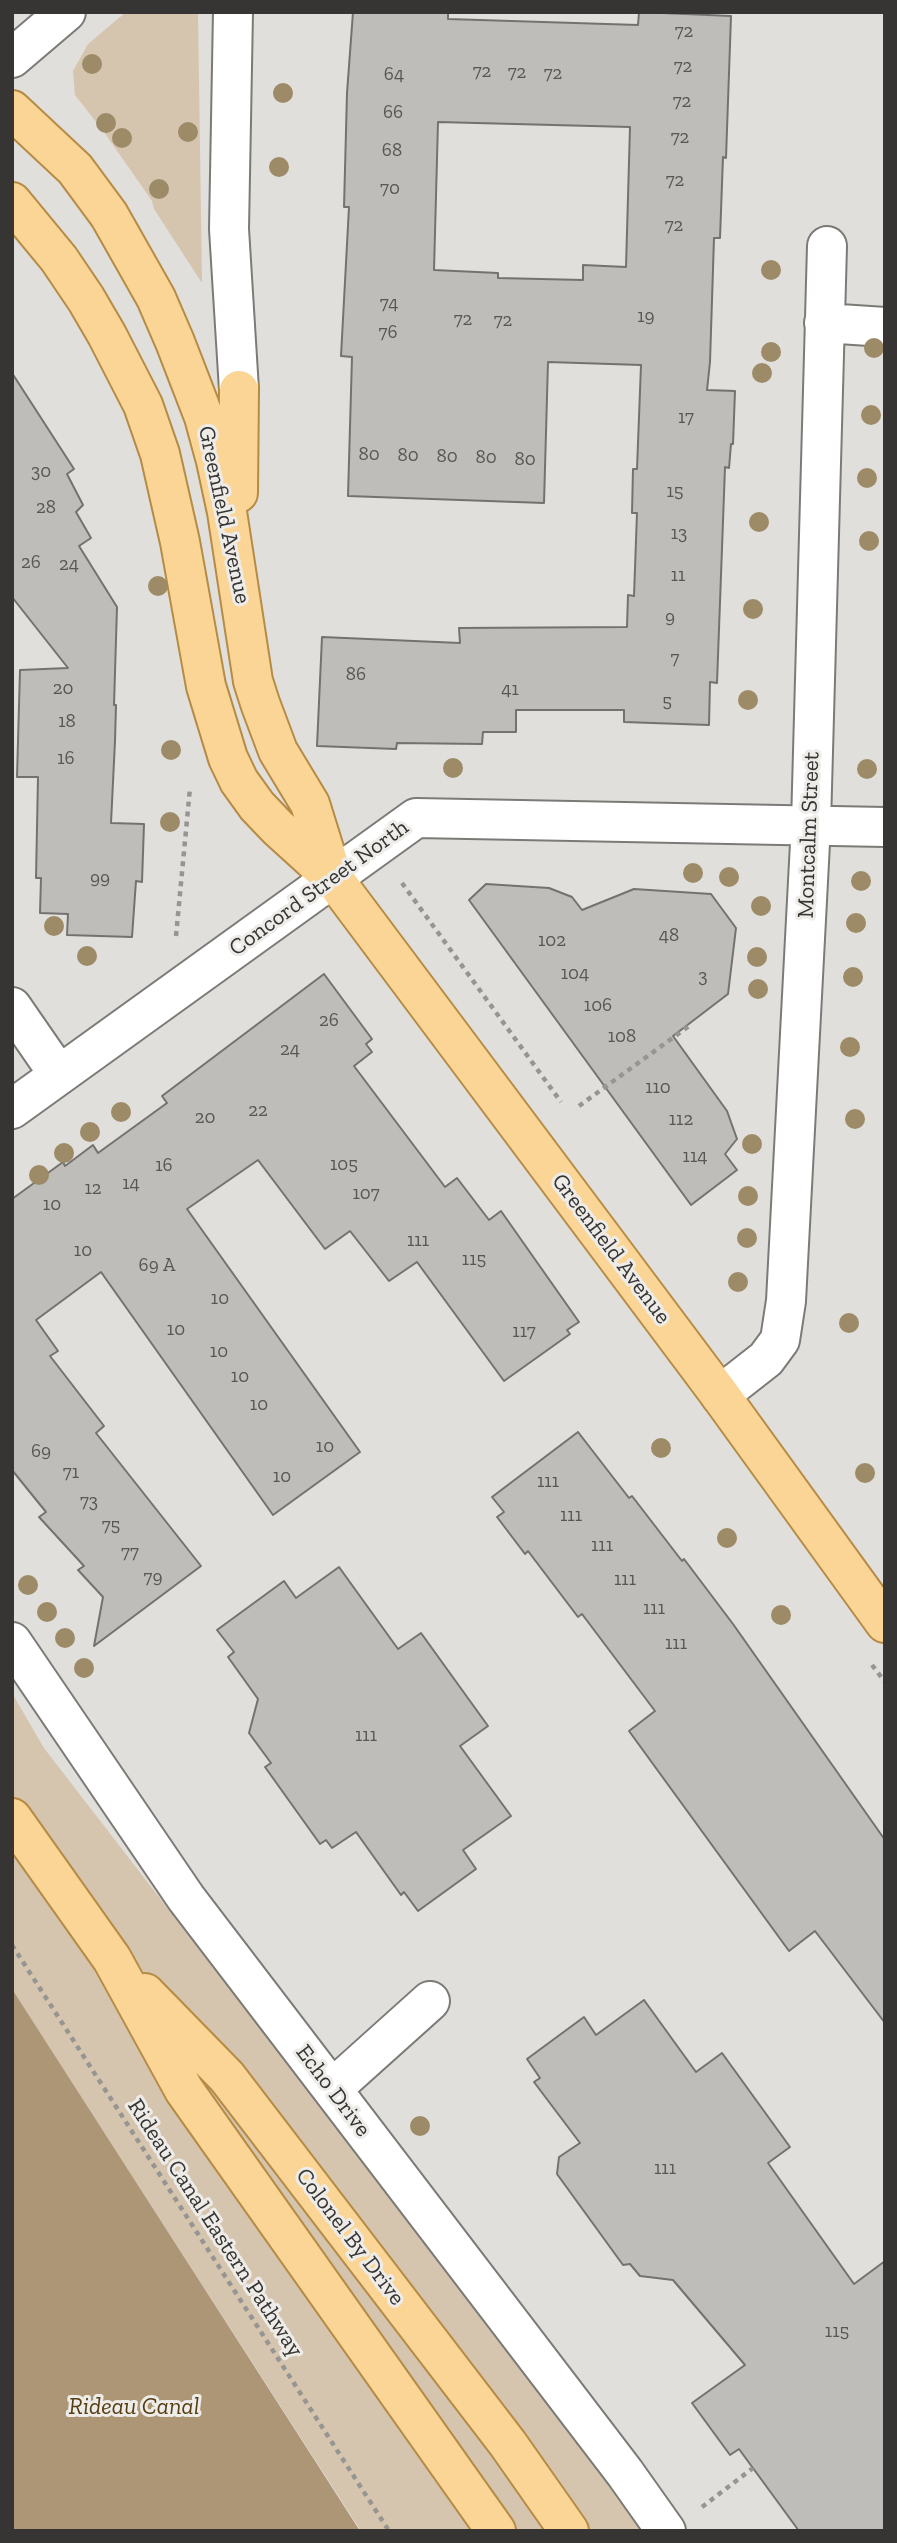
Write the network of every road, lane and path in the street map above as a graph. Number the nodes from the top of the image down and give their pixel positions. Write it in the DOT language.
graph roads {
  1 [pos="66,12"];
  2 [pos="233,12"];
  3 [pos="12,58"];
  4 [pos="12,110"];
  5 [pos="12,202"];
  6 [pos="827,246"];
  7 [pos="824,323"];
  8 [pos="885,327"];
  9 [pos="239,390"];
  10 [pos="236,565"];
  11 [pos="191,776"];
  12 [pos="811,824"];
  13 [pos="885,827"];
  14 [pos="333,878"];
  15 [pos="175,942"];
  16 [pos="12,1007"];
  17 [pos="689,1026"];
  18 [pos="59,1075"];
  19 [pos="579,1106"];
  20 [pos="12,1109"];
  21 [pos="720,1395"];
  22 [pos="885,1623"];
  23 [pos="12,1642"];
  24 [pos="12,1818"];
  25 [pos="12,1945"];
  26 [pos="112,1959"];
  27 [pos="430,2001"];
  28 [pos="332,2089"];
  29 [pos="753,2468"];
  30 [pos="698,2510"];
  31 [pos="389,2531"];
  32 [pos="496,2531"];
  33 [pos="569,2531"];
  34 [pos="666,2531"];
  1 -- 3 [label="street"];
  2 -- 9 [label="street"];
  4 -- 10 [label="main road, Greenfield Avenue"];
  5 -- 14 [label="main road, Greenfield Avenue"];
  6 -- 7 [label="street, Montcalm Street"];
  7 -- 8 [label="street"];
  7 -- 12 [label="street, Montcalm Street"];
  9 -- 10 [label="main road"];
  10 -- 14 [label="main road, Greenfield Avenue"];
  11 -- 15 [label="path"];
  12 -- 13 [label="street, Concord Street North"];
  12 -- 14 [label="street, Concord Street North"];
  12 -- 21 [label="street, Montcalm Street"];
  14 -- 18 [label="street, Concord Street North"];
  14 -- 21 [label="main road, Greenfield Avenue"];
  16 -- 18 [label="street"];
  17 -- 19 [label="path"];
  18 -- 20 [label="street, Concord Street North"];
  21 -- 22 [label="main road, Greenfield Avenue"];
  23 -- 28 [label="street, Echo Drive"];
  24 -- 26 [label="main road, Colonel By Drive"];
  25 -- 31 [label="path, Rideau Canal Eastern Pathway"];
  26 -- 32 [label="main road, Colonel By Drive"];
  26 -- 33 [label="main road, Colonel By Drive"];
  27 -- 28 [label="street"];
  28 -- 34 [label="street, Echo Drive"];
  29 -- 30 [label="path"];
}
